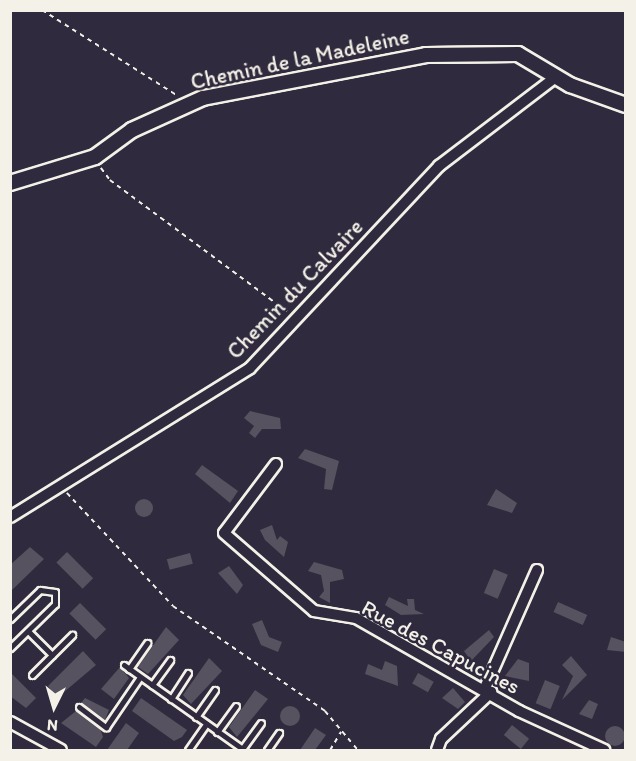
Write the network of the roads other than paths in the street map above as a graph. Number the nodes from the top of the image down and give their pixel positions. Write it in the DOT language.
graph roads {
  1 [pos="556,77"];
  2 [pos="606,98"];
  3 [pos="626,99"];
  4 [pos="626,105"];
  5 [pos="10,183"];
  6 [pos="276,464"];
  7 [pos="10,517"];
  8 [pos="537,570"];
  9 [pos="10,619"];
  10 [pos="28,631"];
  11 [pos="72,634"];
  12 [pos="147,643"];
  13 [pos="10,648"];
  14 [pos="52,655"];
  15 [pos="170,660"];
  16 [pos="188,674"];
  17 [pos="32,675"];
  18 [pos="140,677"];
  19 [pos="152,685"];
  20 [pos="215,690"];
  21 [pos="488,690"];
  22 [pos="171,699"];
  23 [pos="237,706"];
  24 [pos="79,707"];
  25 [pos="195,717"];
  26 [pos="10,722"];
  27 [pos="261,723"];
  28 [pos="206,724"];
  29 [pos="217,732"];
  30 [pos="279,734"];
  31 [pos="61,750"];
  32 [pos="188,750"];
  33 [pos="243,750"];
  34 [pos="267,750"];
  35 [pos="437,750"];
  36 [pos="604,750"];
  1 -- 2 [label="street, Chemin de la Madeleine"];
  1 -- 5 [label="street, Chemin de la Madeleine"];
  1 -- 7 [label="street, Chemin du Calvaire"];
  2 -- 3 [label="street"];
  2 -- 4 [label="street, Chemin de la Madeleine"];
  6 -- 21 [label="street, Rue des Capucines"];
  8 -- 21 [label="street"];
  9 -- 10 [label="lane"];
  10 -- 13 [label="lane"];
  10 -- 14 [label="lane"];
  11 -- 14 [label="lane"];
  12 -- 18 [label="lane"];
  14 -- 17 [label="lane"];
  15 -- 19 [label="lane"];
  16 -- 22 [label="lane"];
  18 -- 19 [label="lane"];
  18 -- 24 [label="lane"];
  19 -- 22 [label="lane"];
  20 -- 25 [label="lane"];
  21 -- 35 [label="street"];
  21 -- 36 [label="street, Rue des Capucines"];
  22 -- 25 [label="lane"];
  23 -- 29 [label="lane"];
  25 -- 28 [label="lane"];
  26 -- 31 [label="street"];
  27 -- 33 [label="lane"];
  28 -- 29 [label="lane"];
  28 -- 32 [label="lane"];
  29 -- 33 [label="lane"];
  30 -- 34 [label="lane"];
}
